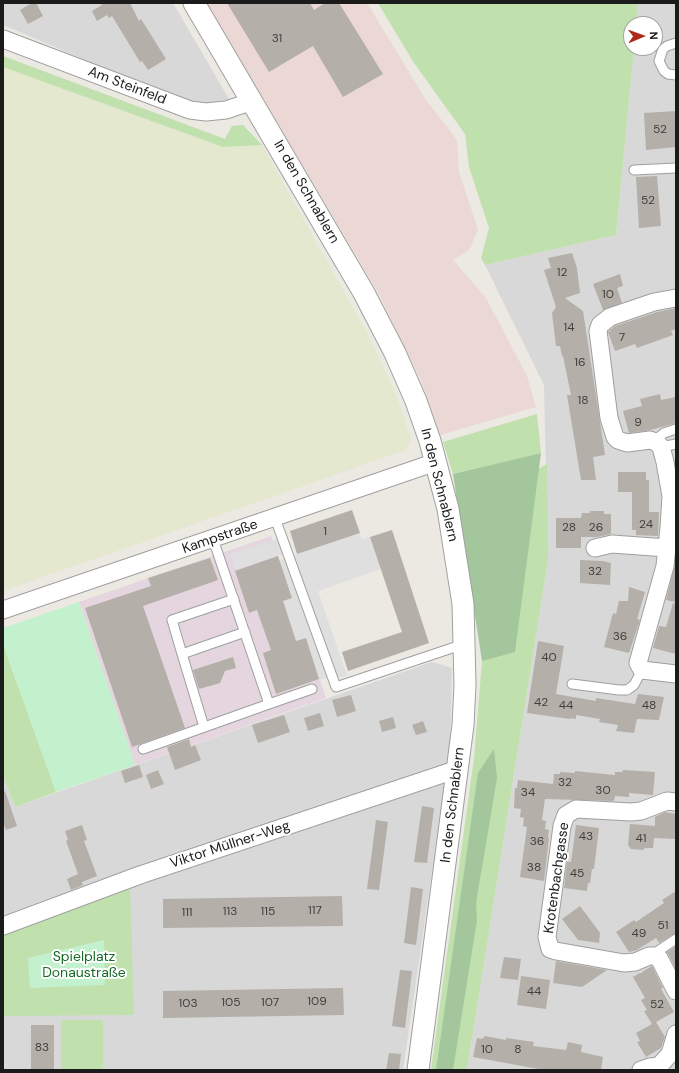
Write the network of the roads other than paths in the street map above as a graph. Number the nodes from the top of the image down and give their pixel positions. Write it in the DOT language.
graph roads {
  1 [pos="194,3"];
  2 [pos="3,39"];
  3 [pos="676,43"];
  4 [pos="676,76"];
  5 [pos="253,101"];
  6 [pos="676,168"];
  7 [pos="634,170"];
  8 [pos="676,298"];
  9 [pos="676,429"];
  10 [pos="664,444"];
  11 [pos="436,462"];
  12 [pos="275,518"];
  13 [pos="213,539"];
  14 [pos="595,548"];
  15 [pos="667,548"];
  16 [pos="234,600"];
  17 [pos="3,610"];
  18 [pos="245,632"];
  19 [pos="464,644"];
  20 [pos="182,654"];
  21 [pos="642,670"];
  22 [pos="676,674"];
  23 [pos="572,684"];
  24 [pos="312,688"];
  25 [pos="269,704"];
  26 [pos="204,727"];
  27 [pos="143,749"];
  28 [pos="458,769"];
  29 [pos="676,802"];
  30 [pos="3,926"];
  31 [pos="676,939"];
  32 [pos="652,955"];
  33 [pos="676,991"];
  34 [pos="676,1034"];
  35 [pos="660,1068"];
  36 [pos="418,1070"];
  37 [pos="641,1070"];
  1 -- 5 [label="street, In den Schnablern"];
  2 -- 5 [label="street, Am Steinfeld"];
  3 -- 4 [label="lane"];
  5 -- 11 [label="street, In den Schnablern"];
  6 -- 7 [label="lane"];
  8 -- 10 [label="street"];
  9 -- 10 [label="lane"];
  10 -- 15 [label="street"];
  11 -- 12 [label="street, Kampstraße"];
  11 -- 19 [label="street, In den Schnablern"];
  12 -- 13 [label="street, Kampstraße"];
  12 -- 19 [label="lane"];
  13 -- 16 [label="lane"];
  13 -- 17 [label="street, Kampstraße"];
  14 -- 15 [label="street"];
  15 -- 21 [label="street"];
  16 -- 18 [label="lane"];
  16 -- 20 [label="lane"];
  18 -- 20 [label="lane"];
  18 -- 25 [label="lane"];
  19 -- 28 [label="street, In den Schnablern"];
  20 -- 26 [label="lane"];
  21 -- 22 [label="street"];
  21 -- 23 [label="lane"];
  24 -- 25 [label="lane"];
  25 -- 26 [label="lane"];
  26 -- 27 [label="lane"];
  28 -- 30 [label="street, Viktor Müllner-Weg"];
  28 -- 36 [label="street, In den Schnablern"];
  29 -- 32 [label="street, Krotenbachgasse"];
  31 -- 32 [label="lane, Krotenbachgasse"];
  32 -- 33 [label="street"];
  34 -- 35 [label="street"];
  35 -- 37 [label="street"];
}
